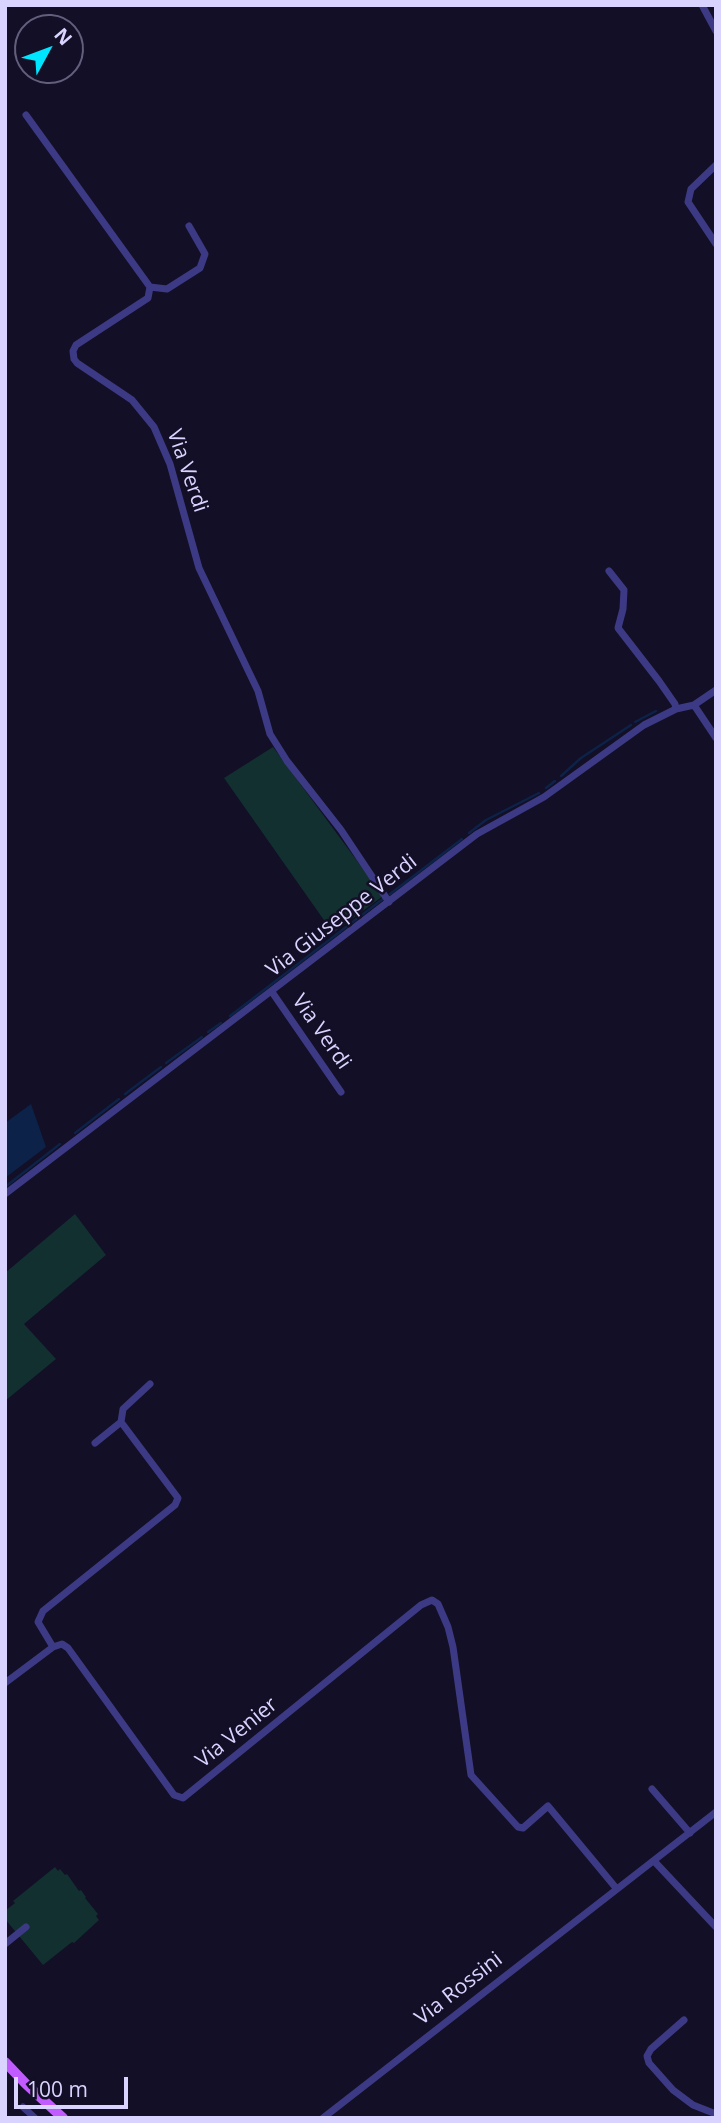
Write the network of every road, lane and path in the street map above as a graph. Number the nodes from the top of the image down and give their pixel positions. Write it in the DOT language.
graph roads {
  1 [pos="702,5"];
  2 [pos="716,30"];
  3 [pos="26,115"];
  4 [pos="716,164"];
  5 [pos="189,226"];
  6 [pos="716,244"];
  7 [pos="150,287"];
  8 [pos="609,572"];
  9 [pos="716,690"];
  10 [pos="694,705"];
  11 [pos="676,709"];
  12 [pos="716,738"];
  13 [pos="389,902"];
  14 [pos="272,992"];
  15 [pos="341,1092"];
  16 [pos="5,1194"];
  17 [pos="150,1384"];
  18 [pos="121,1422"];
  19 [pos="94,1443"];
  20 [pos="53,1647"];
  21 [pos="5,1683"];
  22 [pos="652,1789"];
  23 [pos="716,1812"];
  24 [pos="690,1833"];
  25 [pos="654,1861"];
  26 [pos="616,1888"];
  27 [pos="26,1927"];
  28 [pos="716,1927"];
  29 [pos="5,1944"];
  30 [pos="684,2020"];
  31 [pos="5,2062"];
  32 [pos="23,2107"];
  33 [pos="716,2114"];
  34 [pos="35,2118"];
  35 [pos="63,2118"];
  36 [pos="323,2118"];
  1 -- 2 [label="street"];
  3 -- 7 [label="street"];
  4 -- 6 [label="street"];
  5 -- 7 [label="street"];
  7 -- 13 [label="street, Via Verdi"];
  8 -- 11 [label="street"];
  9 -- 10 [label="street, Via Giuseppe Verdi"];
  10 -- 11 [label="street, Via Giuseppe Verdi"];
  10 -- 12 [label="street"];
  11 -- 13 [label="street, Via Giuseppe Verdi"];
  13 -- 14 [label="street, Via Giuseppe Verdi"];
  14 -- 15 [label="street, Via Verdi"];
  14 -- 16 [label="street, Via Giuseppe Verdi"];
  17 -- 18 [label="street"];
  18 -- 19 [label="street"];
  18 -- 20 [label="street"];
  20 -- 21 [label="street"];
  20 -- 26 [label="street, Via Venier"];
  22 -- 24 [label="street"];
  23 -- 24 [label="street, Via Rossini"];
  24 -- 25 [label="street, Via Rossini"];
  25 -- 26 [label="street, Via Rossini"];
  25 -- 28 [label="street"];
  26 -- 36 [label="street, Via Rossini"];
  27 -- 29 [label="street"];
  30 -- 33 [label="street"];
  31 -- 35 [label="main road"];
  32 -- 34 [label="street"];
}
